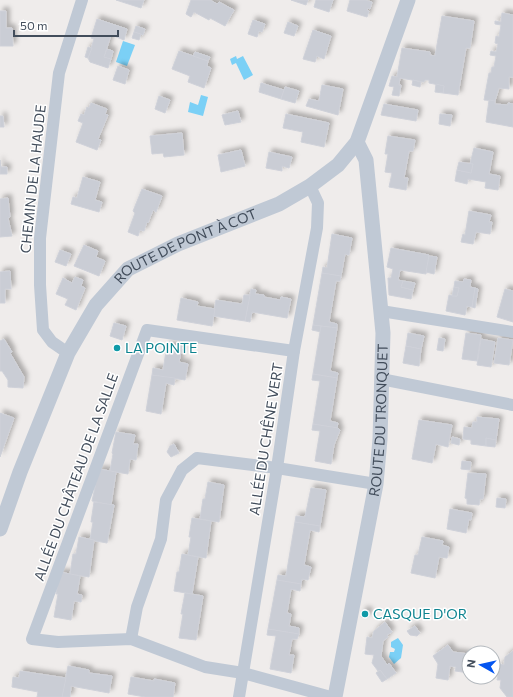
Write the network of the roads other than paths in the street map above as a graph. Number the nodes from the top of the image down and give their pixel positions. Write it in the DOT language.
graph roads {
  1 [pos="82,0"];
  2 [pos="408,0"];
  3 [pos="357,142"];
  4 [pos="310,186"];
  5 [pos="381,311"];
  6 [pos="513,332"];
  7 [pos="294,351"];
  8 [pos="68,353"];
  9 [pos="381,380"];
  10 [pos="513,405"];
  11 [pos="278,468"];
  12 [pos="376,484"];
  13 [pos="0,529"];
  14 [pos="131,638"];
  15 [pos="243,673"];
  16 [pos="239,697"];
  17 [pos="331,697"];
  18 [pos="335,697"];
  1 -- 8 [label="street, CHEMIN DE LA HAUDE"];
  2 -- 3 [label="street, ROUTE DE PONT À COT"];
  3 -- 4 [label="street, ROUTE DE PONT À COT"];
  3 -- 5 [label="street, ROUTE DU TRONQUET"];
  4 -- 7 [label="street, ALLÉE DU CHÊNE VERT"];
  4 -- 8 [label="street, ROUTE DE PONT À COT"];
  5 -- 6 [label="street"];
  5 -- 9 [label="street, ROUTE DU TRONQUET"];
  7 -- 11 [label="street, ALLÉE DU CHÊNE VERT"];
  7 -- 14 [label="street, ALLÉE DU CHÂTEAU DE LA SALLE"];
  8 -- 13 [label="street, ROUTE DE PONT À COT"];
  9 -- 10 [label="street"];
  9 -- 12 [label="street, ROUTE DU TRONQUET"];
  11 -- 12 [label="street"];
  11 -- 14 [label="street"];
  11 -- 15 [label="street, ALLÉE DU CHÊNE VERT"];
  12 -- 18 [label="street, ROUTE DU TRONQUET"];
  14 -- 15 [label="street"];
  15 -- 16 [label="street, ALLÉE DU CHÊNE VERT"];
  15 -- 17 [label="street"];
}
